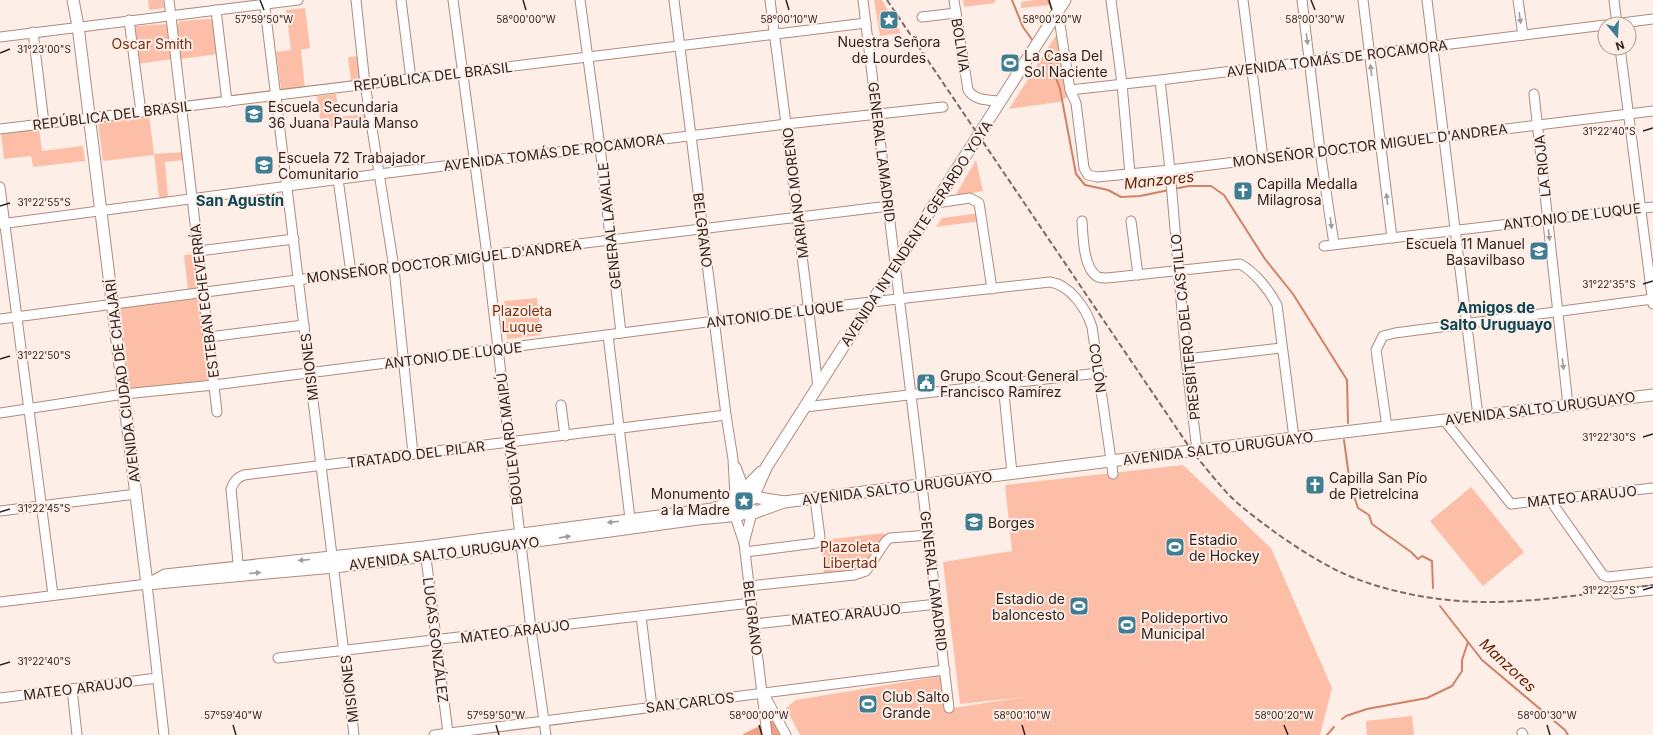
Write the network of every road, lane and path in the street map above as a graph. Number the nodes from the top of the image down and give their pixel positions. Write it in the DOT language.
graph roads {
  1 [pos="74,0"];
  2 [pos="78,0"];
  3 [pos="169,0"];
  4 [pos="298,0"];
  5 [pos="356,0"];
  6 [pos="400,0"];
  7 [pos="454,0"];
  8 [pos="580,0"];
  9 [pos="674,0"];
  10 [pos="770,0"];
  11 [pos="863,0"];
  12 [pos="954,0"];
  13 [pos="1053,0"];
  14 [pos="1065,0"];
  15 [pos="1111,0"];
  16 [pos="1242,0"];
  17 [pos="1302,0"];
  18 [pos="1363,0"];
  19 [pos="1427,0"];
  20 [pos="1518,0"];
  21 [pos="1614,0"];
  22 [pos="264,2"];
  23 [pos="216,10"];
  24 [pos="1058,12"];
  25 [pos="956,13"];
  26 [pos="171,15"];
  27 [pos="1616,16"];
  28 [pos="922,17"];
  29 [pos="1653,19"];
  30 [pos="129,20"];
  31 [pos="1637,21"];
  32 [pos="866,23"];
  33 [pos="78,26"];
  34 [pos="1597,26"];
  35 [pos="33,32"];
  36 [pos="774,34"];
  37 [pos="1522,35"];
  38 [pos="0,36"];
  39 [pos="680,45"];
  40 [pos="1432,46"];
  41 [pos="1370,54"];
  42 [pos="588,56"];
  43 [pos="1621,56"];
  44 [pos="1310,61"];
  45 [pos="1251,68"];
  46 [pos="464,72"];
  47 [pos="411,79"];
  48 [pos="1160,80"];
  49 [pos="365,84"];
  50 [pos="1122,84"];
  51 [pos="1070,90"];
  52 [pos="1534,94"];
  53 [pos="275,96"];
  54 [pos="1000,101"];
  55 [pos="228,102"];
  56 [pos="182,107"];
  57 [pos="943,107"];
  58 [pos="1653,111"];
  59 [pos="140,112"];
  60 [pos="877,114"];
  61 [pos="1629,114"];
  62 [pos="90,119"];
  63 [pos="44,123"];
  64 [pos="786,124"];
  65 [pos="1537,126"];
  66 [pos="0,129"];
  67 [pos="691,136"];
  68 [pos="1444,136"];
  69 [pos="1380,144"];
  70 [pos="600,147"];
  71 [pos="1320,151"];
  72 [pos="1263,158"];
  73 [pos="475,162"];
  74 [pos="1170,170"];
  75 [pos="379,174"];
  76 [pos="1130,174"];
  77 [pos="338,179"];
  78 [pos="287,186"];
  79 [pos="0,187"];
  80 [pos="192,198"];
  81 [pos="936,203"];
  82 [pos="888,206"];
  83 [pos="1653,207"];
  84 [pos="1641,208"];
  85 [pos="102,211"];
  86 [pos="798,217"];
  87 [pos="1548,219"];
  88 [pos="1082,221"];
  89 [pos="1131,221"];
  90 [pos="2,224"];
  91 [pos="702,229"];
  92 [pos="1455,230"];
  93 [pos="1392,238"];
  94 [pos="294,239"];
  95 [pos="611,240"];
  96 [pos="1334,244"];
  97 [pos="1324,246"];
  98 [pos="199,251"];
  99 [pos="487,255"];
  100 [pos="896,265"];
  101 [pos="394,268"];
  102 [pos="1179,272"];
  103 [pos="351,273"];
  104 [pos="1138,275"];
  105 [pos="298,280"];
  106 [pos="1050,282"];
  107 [pos="992,289"];
  108 [pos="203,293"];
  109 [pos="900,299"];
  110 [pos="1653,301"];
  111 [pos="872,302"];
  112 [pos="113,304"];
  113 [pos="809,309"];
  114 [pos="1557,311"];
  115 [pos="17,316"];
  116 [pos="0,319"];
  117 [pos="714,322"];
  118 [pos="1467,324"];
  119 [pos="304,325"];
  120 [pos="621,334"];
  121 [pos="608,335"];
  122 [pos="208,337"];
  123 [pos="1281,348"];
  124 [pos="498,349"];
  125 [pos="1186,359"];
  126 [pos="404,361"];
  127 [pos="310,373"];
  128 [pos="1098,374"];
  129 [pos="1002,384"];
  130 [pos="214,385"];
  131 [pos="818,387"];
  132 [pos="124,394"];
  133 [pos="912,394"];
  134 [pos="1653,395"];
  135 [pos="562,405"];
  136 [pos="1568,405"];
  137 [pos="805,407"];
  138 [pos="29,409"];
  139 [pos="217,412"];
  140 [pos="0,413"];
  141 [pos="726,415"];
  142 [pos="1478,416"];
  143 [pos="1444,420"];
  144 [pos="1387,427"];
  145 [pos="619,429"];
  146 [pos="565,436"];
  147 [pos="1294,438"];
  148 [pos="510,443"];
  149 [pos="1197,450"];
  150 [pos="413,454"];
  151 [pos="1111,461"];
  152 [pos="321,465"];
  153 [pos="1012,473"];
  154 [pos="1113,474"];
  155 [pos="922,484"];
  156 [pos="1653,488"];
  157 [pos="136,494"];
  158 [pos="815,499"];
  159 [pos="1550,500"];
  160 [pos="784,502"];
  161 [pos="744,503"];
  162 [pos="41,506"];
  163 [pos="0,511"];
  164 [pos="631,524"];
  165 [pos="929,535"];
  166 [pos="520,538"];
  167 [pos="744,547"];
  168 [pos="425,551"];
  169 [pos="333,562"];
  170 [pos="239,570"];
  171 [pos="1653,572"];
  172 [pos="147,584"];
  173 [pos="749,586"];
  174 [pos="1653,590"];
  175 [pos="1616,594"];
  176 [pos="53,596"];
  177 [pos="0,602"];
  178 [pos="751,604"];
  179 [pos="937,604"];
  180 [pos="641,616"];
  181 [pos="754,624"];
  182 [pos="531,628"];
  183 [pos="436,641"];
  184 [pos="345,651"];
  185 [pos="278,658"];
  186 [pos="945,670"];
  187 [pos="157,678"];
  188 [pos="72,689"];
  189 [pos="763,693"];
  190 [pos="0,698"];
  191 [pos="652,707"];
  192 [pos="949,708"];
  193 [pos="544,720"];
  194 [pos="486,732"];
  195 [pos="448,733"];
  196 [pos="767,733"];
  197 [pos="77,735"];
  198 [pos="164,735"];
  199 [pos="354,735"];
  200 [pos="434,735"];
  201 [pos="546,735"];
  202 [pos="786,735"];
  1 -- 33 [label="main road, AVENIDA CIUDAD DE CHAJARÍ"];
  2 -- 33 [label="main road, AVENIDA CIUDAD DE CHAJARÍ"];
  3 -- 26 [label="street, ESTEBAN ECHEVERRÍA"];
  4 -- 22 [label="street"];
  5 -- 49 [label="street"];
  6 -- 47 [label="street"];
  7 -- 46 [label="street, BOULEVARD MAIPÚ"];
  8 -- 42 [label="street, GENERAL LAVALLE"];
  9 -- 39 [label="street, BELGRANO"];
  10 -- 36 [label="street, MARIANO MORENO"];
  11 -- 32 [label="street, GENERAL LAMADRID"];
  12 -- 25 [label="street, BOLIVIA"];
  13 -- 24 [label="street"];
  14 -- 24 [label="main road, AVENIDA INTENDENTE GERARDO YOYA"];
  15 -- 50 [label="street"];
  16 -- 45 [label="street"];
  17 -- 44 [label="street, one-way"];
  18 -- 41 [label="street"];
  19 -- 40 [label="street"];
  20 -- 37 [label="street, one-way"];
  21 -- 27 [label="street"];
  22 -- 23 [label="street"];
  22 -- 53 [label="street, MISIONES"];
  23 -- 26 [label="street"];
  23 -- 55 [label="street"];
  24 -- 51 [label="street"];
  24 -- 54 [label="main road, AVENIDA INTENDENTE GERARDO YOYA"];
  25 -- 28 [label="street"];
  25 -- 54 [label="street, BOLIVIA"];
  26 -- 30 [label="street"];
  26 -- 56 [label="street, ESTEBAN ECHEVERRÍA"];
  29 -- 31 [label="street"];
  30 -- 33 [label="street"];
  30 -- 59 [label="street"];
  32 -- 36 [label="street, REPÚBLICA DEL BRASIL"];
  32 -- 60 [label="street, GENERAL LAMADRID"];
  33 -- 35 [label="street"];
  33 -- 62 [label="main road, AVENIDA CIUDAD DE CHAJARÍ"];
  34 -- 37 [label="street, AVENIDA TOMÁS DE ROCAMORA"];
  35 -- 38 [label="street"];
  35 -- 63 [label="street"];
  36 -- 39 [label="street, REPÚBLICA DEL BRASIL"];
  36 -- 64 [label="street, MARIANO MORENO"];
  37 -- 40 [label="street, AVENIDA TOMÁS DE ROCAMORA"];
  39 -- 42 [label="street, REPÚBLICA DEL BRASIL"];
  39 -- 67 [label="street, BELGRANO"];
  40 -- 41 [label="street, AVENIDA TOMÁS DE ROCAMORA"];
  40 -- 68 [label="street"];
  41 -- 44 [label="street, AVENIDA TOMÁS DE ROCAMORA"];
  69 -- 41 [label="street, one-way"];
  42 -- 46 [label="street, REPÚBLICA DEL BRASIL"];
  42 -- 70 [label="street, GENERAL LAVALLE"];
  43 -- 61 [label="street"];
  44 -- 45 [label="street, AVENIDA TOMÁS DE ROCAMORA"];
  44 -- 71 [label="street"];
  45 -- 48 [label="street, AVENIDA TOMÁS DE ROCAMORA"];
  45 -- 72 [label="street"];
  46 -- 47 [label="street, REPÚBLICA DEL BRASIL"];
  46 -- 73 [label="street, BOULEVARD MAIPÚ"];
  47 -- 49 [label="street, REPÚBLICA DEL BRASIL"];
  48 -- 50 [label="street, AVENIDA TOMÁS DE ROCAMORA"];
  48 -- 74 [label="street"];
  49 -- 53 [label="street, REPÚBLICA DEL BRASIL"];
  49 -- 75 [label="street"];
  50 -- 51 [label="street, AVENIDA TOMÁS DE ROCAMORA"];
  50 -- 76 [label="street"];
  51 -- 76 [label="street, MONSEÑOR DOCTOR MIGUEL D'ANDREA"];
  52 -- 65 [label="street, LA RIOJA"];
  53 -- 55 [label="street, REPÚBLICA DEL BRASIL"];
  53 -- 78 [label="street, MISIONES"];
  54 -- 81 [label="main road, AVENIDA INTENDENTE GERARDO YOYA"];
  55 -- 56 [label="street, REPÚBLICA DEL BRASIL"];
  56 -- 59 [label="street, REPÚBLICA DEL BRASIL"];
  56 -- 80 [label="street, ESTEBAN ECHEVERRÍA"];
  57 -- 60 [label="street, AVENIDA TOMÁS DE ROCAMORA"];
  58 -- 61 [label="street, MONSEÑOR DOCTOR MIGUEL D'ANDREA"];
  59 -- 62 [label="street, REPÚBLICA DEL BRASIL"];
  60 -- 64 [label="street, AVENIDA TOMÁS DE ROCAMORA"];
  60 -- 82 [label="street, GENERAL LAMADRID"];
  61 -- 65 [label="street, MONSEÑOR DOCTOR MIGUEL D'ANDREA"];
  61 -- 84 [label="street"];
  62 -- 63 [label="street, REPÚBLICA DEL BRASIL"];
  62 -- 85 [label="main road, AVENIDA CIUDAD DE CHAJARÍ"];
  63 -- 66 [label="street, REPÚBLICA DEL BRASIL"];
  64 -- 67 [label="street, AVENIDA TOMÁS DE ROCAMORA"];
  64 -- 86 [label="street, MARIANO MORENO"];
  65 -- 68 [label="street, MONSEÑOR DOCTOR MIGUEL D'ANDREA"];
  65 -- 87 [label="street, LA RIOJA"];
  67 -- 70 [label="street, AVENIDA TOMÁS DE ROCAMORA"];
  67 -- 91 [label="street, BELGRANO"];
  68 -- 69 [label="street, MONSEÑOR DOCTOR MIGUEL D'ANDREA"];
  68 -- 92 [label="street"];
  69 -- 71 [label="street, MONSEÑOR DOCTOR MIGUEL D'ANDREA"];
  93 -- 69 [label="street, one-way"];
  70 -- 73 [label="street, AVENIDA TOMÁS DE ROCAMORA"];
  70 -- 95 [label="street, GENERAL LAVALLE"];
  71 -- 72 [label="street, MONSEÑOR DOCTOR MIGUEL D'ANDREA"];
  71 -- 96 [label="street, one-way"];
  72 -- 74 [label="street, MONSEÑOR DOCTOR MIGUEL D'ANDREA"];
  73 -- 75 [label="street, AVENIDA TOMÁS DE ROCAMORA"];
  73 -- 99 [label="street, BOULEVARD MAIPÚ"];
  74 -- 76 [label="street, MONSEÑOR DOCTOR MIGUEL D'ANDREA"];
  74 -- 102 [label="street, PRESBÍTERO DEL CASTILLO"];
  75 -- 77 [label="street, AVENIDA TOMÁS DE ROCAMORA"];
  75 -- 101 [label="street"];
  77 -- 78 [label="street, AVENIDA TOMÁS DE ROCAMORA"];
  77 -- 103 [label="street"];
  78 -- 80 [label="street, AVENIDA TOMÁS DE ROCAMORA"];
  78 -- 94 [label="street, MISIONES"];
  79 -- 90 [label="street"];
  80 -- 85 [label="street, AVENIDA TOMÁS DE ROCAMORA"];
  80 -- 98 [label="street, ESTEBAN ECHEVERRÍA"];
  81 -- 100 [label="main road, AVENIDA INTENDENTE GERARDO YOYA"];
  81 -- 107 [label="street"];
  82 -- 86 [label="street, MONSEÑOR DOCTOR MIGUEL D'ANDREA"];
  82 -- 100 [label="street, GENERAL LAMADRID"];
  83 -- 84 [label="street, ANTONIO DE LUQUE"];
  84 -- 87 [label="street, ANTONIO DE LUQUE"];
  84 -- 110 [label="street"];
  85 -- 90 [label="street, AVENIDA TOMÁS DE ROCAMORA"];
  85 -- 112 [label="main road, AVENIDA CIUDAD DE CHAJARÍ"];
  86 -- 91 [label="street, MONSEÑOR DOCTOR MIGUEL D'ANDREA"];
  86 -- 113 [label="street, MARIANO MORENO"];
  87 -- 92 [label="street, ANTONIO DE LUQUE"];
  87 -- 114 [label="street, LA RIOJA, one-way"];
  88 -- 104 [label="street"];
  89 -- 104 [label="street"];
  90 -- 115 [label="street"];
  91 -- 95 [label="street, MONSEÑOR DOCTOR MIGUEL D'ANDREA"];
  91 -- 117 [label="street, BELGRANO"];
  92 -- 93 [label="street, ANTONIO DE LUQUE"];
  92 -- 118 [label="street"];
  93 -- 96 [label="street, ANTONIO DE LUQUE"];
  94 -- 98 [label="street"];
  94 -- 105 [label="street, MISIONES"];
  95 -- 99 [label="street, MONSEÑOR DOCTOR MIGUEL D'ANDREA"];
  95 -- 120 [label="street, GENERAL LAVALLE"];
  96 -- 97 [label="street, ANTONIO DE LUQUE"];
  98 -- 108 [label="street, ESTEBAN ECHEVERRÍA"];
  99 -- 101 [label="street, MONSEÑOR DOCTOR MIGUEL D'ANDREA"];
  99 -- 124 [label="street, BOULEVARD MAIPÚ"];
  100 -- 109 [label="street, GENERAL LAMADRID"];
  100 -- 111 [label="main road, AVENIDA INTENDENTE GERARDO YOYA"];
  101 -- 103 [label="street, MONSEÑOR DOCTOR MIGUEL D'ANDREA"];
  101 -- 126 [label="street"];
  102 -- 104 [label="street"];
  102 -- 123 [label="street"];
  102 -- 125 [label="street, PRESBÍTERO DEL CASTILLO"];
  103 -- 105 [label="street, MONSEÑOR DOCTOR MIGUEL D'ANDREA"];
  105 -- 108 [label="street, MONSEÑOR DOCTOR MIGUEL D'ANDREA"];
  105 -- 119 [label="street, MISIONES"];
  106 -- 107 [label="street, ANTONIO DE LUQUE"];
  106 -- 128 [label="street, COLÓN"];
  107 -- 109 [label="street, ANTONIO DE LUQUE"];
  108 -- 112 [label="street, MONSEÑOR DOCTOR MIGUEL D'ANDREA"];
  108 -- 122 [label="street, ESTEBAN ECHEVERRÍA"];
  109 -- 111 [label="street, ANTONIO DE LUQUE"];
  109 -- 133 [label="street, GENERAL LAMADRID"];
  110 -- 114 [label="street"];
  111 -- 113 [label="street, ANTONIO DE LUQUE"];
  111 -- 131 [label="main road, AVENIDA INTENDENTE GERARDO YOYA"];
  112 -- 115 [label="street, MONSEÑOR DOCTOR MIGUEL D'ANDREA"];
  112 -- 132 [label="main road, AVENIDA CIUDAD DE CHAJARÍ"];
  113 -- 117 [label="street, ANTONIO DE LUQUE"];
  113 -- 131 [label="street, MARIANO MORENO"];
  114 -- 118 [label="street"];
  114 -- 136 [label="street, LA RIOJA, one-way"];
  115 -- 116 [label="street, MONSEÑOR DOCTOR MIGUEL D'ANDREA"];
  115 -- 138 [label="street"];
  117 -- 120 [label="street, ANTONIO DE LUQUE"];
  117 -- 141 [label="street, BELGRANO"];
  118 -- 142 [label="street"];
  118 -- 144 [label="street"];
  119 -- 122 [label="street"];
  119 -- 127 [label="street, MISIONES"];
  120 -- 121 [label="street, ANTONIO DE LUQUE"];
  121 -- 124 [label="street, ANTONIO DE LUQUE"];
  121 -- 145 [label="street"];
  122 -- 130 [label="street, ESTEBAN ECHEVERRÍA"];
  123 -- 125 [label="street"];
  123 -- 147 [label="street"];
  124 -- 126 [label="street, ANTONIO DE LUQUE"];
  124 -- 148 [label="street, BOULEVARD MAIPÚ"];
  125 -- 149 [label="street, PRESBÍTERO DEL CASTILLO"];
  126 -- 127 [label="street, ANTONIO DE LUQUE"];
  126 -- 150 [label="street"];
  127 -- 130 [label="street, ANTONIO DE LUQUE"];
  127 -- 152 [label="street, MISIONES"];
  128 -- 129 [label="street"];
  128 -- 151 [label="street, COLÓN"];
  129 -- 133 [label="street"];
  129 -- 153 [label="street"];
  130 -- 132 [label="street, ANTONIO DE LUQUE"];
  130 -- 139 [label="street, ESTEBAN ECHEVERRÍA"];
  131 -- 137 [label="main road, AVENIDA INTENDENTE GERARDO YOYA"];
  132 -- 138 [label="street, ANTONIO DE LUQUE"];
  132 -- 157 [label="main road, AVENIDA CIUDAD DE CHAJARÍ"];
  133 -- 137 [label="street"];
  133 -- 155 [label="street, GENERAL LAMADRID"];
  134 -- 136 [label="main road, AVENIDA SALTO URUGUAYO"];
  135 -- 146 [label="street"];
  136 -- 142 [label="main road, AVENIDA SALTO URUGUAYO"];
  137 -- 161 [label="main road, AVENIDA INTENDENTE GERARDO YOYA"];
  138 -- 140 [label="street, ANTONIO DE LUQUE"];
  138 -- 162 [label="street"];
  141 -- 145 [label="street, TRATADO DEL PILAR"];
  141 -- 161 [label="street, BELGRANO"];
  142 -- 143 [label="main road, AVENIDA SALTO URUGUAYO"];
  143 -- 144 [label="main road, AVENIDA SALTO URUGUAYO"];
  143 -- 159 [label="street, MATEO ARAUJO"];
  144 -- 147 [label="main road, AVENIDA SALTO URUGUAYO"];
  145 -- 146 [label="street, TRATADO DEL PILAR"];
  145 -- 164 [label="street"];
  146 -- 148 [label="street, TRATADO DEL PILAR"];
  147 -- 149 [label="main road, AVENIDA SALTO URUGUAYO"];
  148 -- 150 [label="street, TRATADO DEL PILAR"];
  148 -- 166 [label="street, BOULEVARD MAIPÚ"];
  149 -- 151 [label="main road, AVENIDA SALTO URUGUAYO"];
  150 -- 152 [label="street, TRATADO DEL PILAR"];
  151 -- 153 [label="main road, AVENIDA SALTO URUGUAYO"];
  151 -- 154 [label="street, COLÓN"];
  152 -- 169 [label="street, MISIONES"];
  152 -- 170 [label="street, TRATADO DEL PILAR"];
  153 -- 155 [label="main road, AVENIDA SALTO URUGUAYO"];
  155 -- 158 [label="main road, AVENIDA SALTO URUGUAYO"];
  155 -- 165 [label="street, GENERAL LAMADRID"];
  156 -- 159 [label="street, MATEO ARAUJO"];
  157 -- 162 [label="street"];
  157 -- 172 [label="main road, AVENIDA CIUDAD DE CHAJARÍ"];
  158 -- 160 [label="main road, AVENIDA SALTO URUGUAYO"];
  158 -- 167 [label="street"];
  159 -- 171 [label="street"];
  160 -- 161 [label="main road, AVENIDA SALTO URUGUAYO"];
  160 -- 161 [label="main road, AVENIDA SALTO URUGUAYO"];
  161 -- 164 [label="main road, AVENIDA SALTO URUGUAYO"];
  161 -- 164 [label="main road, AVENIDA SALTO URUGUAYO"];
  161 -- 167 [label="street, BELGRANO"];
  161 -- 167 [label="street, BELGRANO"];
  162 -- 163 [label="street"];
  162 -- 176 [label="street"];
  164 -- 166 [label="main road, AVENIDA SALTO URUGUAYO"];
  165 -- 173 [label="street"];
  165 -- 179 [label="street, GENERAL LAMADRID"];
  166 -- 168 [label="main road, AVENIDA SALTO URUGUAYO"];
  166 -- 182 [label="street, BOULEVARD MAIPÚ"];
  167 -- 173 [label="street, BELGRANO"];
  168 -- 169 [label="main road, AVENIDA SALTO URUGUAYO"];
  168 -- 183 [label="street, LUCAS GONZÁLEZ"];
  169 -- 170 [label="main road, AVENIDA SALTO URUGUAYO"];
  169 -- 184 [label="street, MISIONES"];
  170 -- 172 [label="main road, AVENIDA SALTO URUGUAYO"];
  172 -- 176 [label="street, AVENIDA SALTO URUGUAYO"];
  172 -- 187 [label="street, AVENIDA CIUDAD DE CHAJARÍ"];
  173 -- 178 [label="street, BELGRANO"];
  174 -- 175 [label="street"];
  176 -- 177 [label="street, AVENIDA SALTO URUGUAYO"];
  178 -- 180 [label="street, MATEO ARAUJO"];
  178 -- 181 [label="street, BELGRANO"];
  179 -- 181 [label="street, MATEO ARAUJO"];
  179 -- 186 [label="street, GENERAL LAMADRID"];
  180 -- 182 [label="street, MATEO ARAUJO"];
  180 -- 191 [label="street"];
  181 -- 189 [label="street, BELGRANO"];
  182 -- 183 [label="street, MATEO ARAUJO"];
  182 -- 193 [label="street, BOULEVARD MAIPÚ"];
  183 -- 184 [label="street, MATEO ARAUJO"];
  183 -- 195 [label="street, LUCAS GONZÁLEZ"];
  184 -- 185 [label="street, MATEO ARAUJO"];
  184 -- 199 [label="street, MISIONES"];
  186 -- 189 [label="street, SAN CARLOS"];
  186 -- 192 [label="street, GENERAL LAMADRID"];
  187 -- 188 [label="street, MATEO ARAUJO"];
  187 -- 198 [label="street, AVENIDA CIUDAD DE CHAJARÍ"];
  188 -- 190 [label="street, MATEO ARAUJO"];
  188 -- 197 [label="street"];
  189 -- 191 [label="street, SAN CARLOS"];
  189 -- 196 [label="street, BELGRANO"];
  189 -- 202 [label="street"];
  191 -- 193 [label="street, SAN CARLOS"];
  193 -- 194 [label="street, SAN CARLOS"];
  193 -- 201 [label="street, BOULEVARD MAIPÚ"];
  194 -- 195 [label="street, SAN CARLOS"];
  195 -- 200 [label="street, SAN CARLOS"];
}
